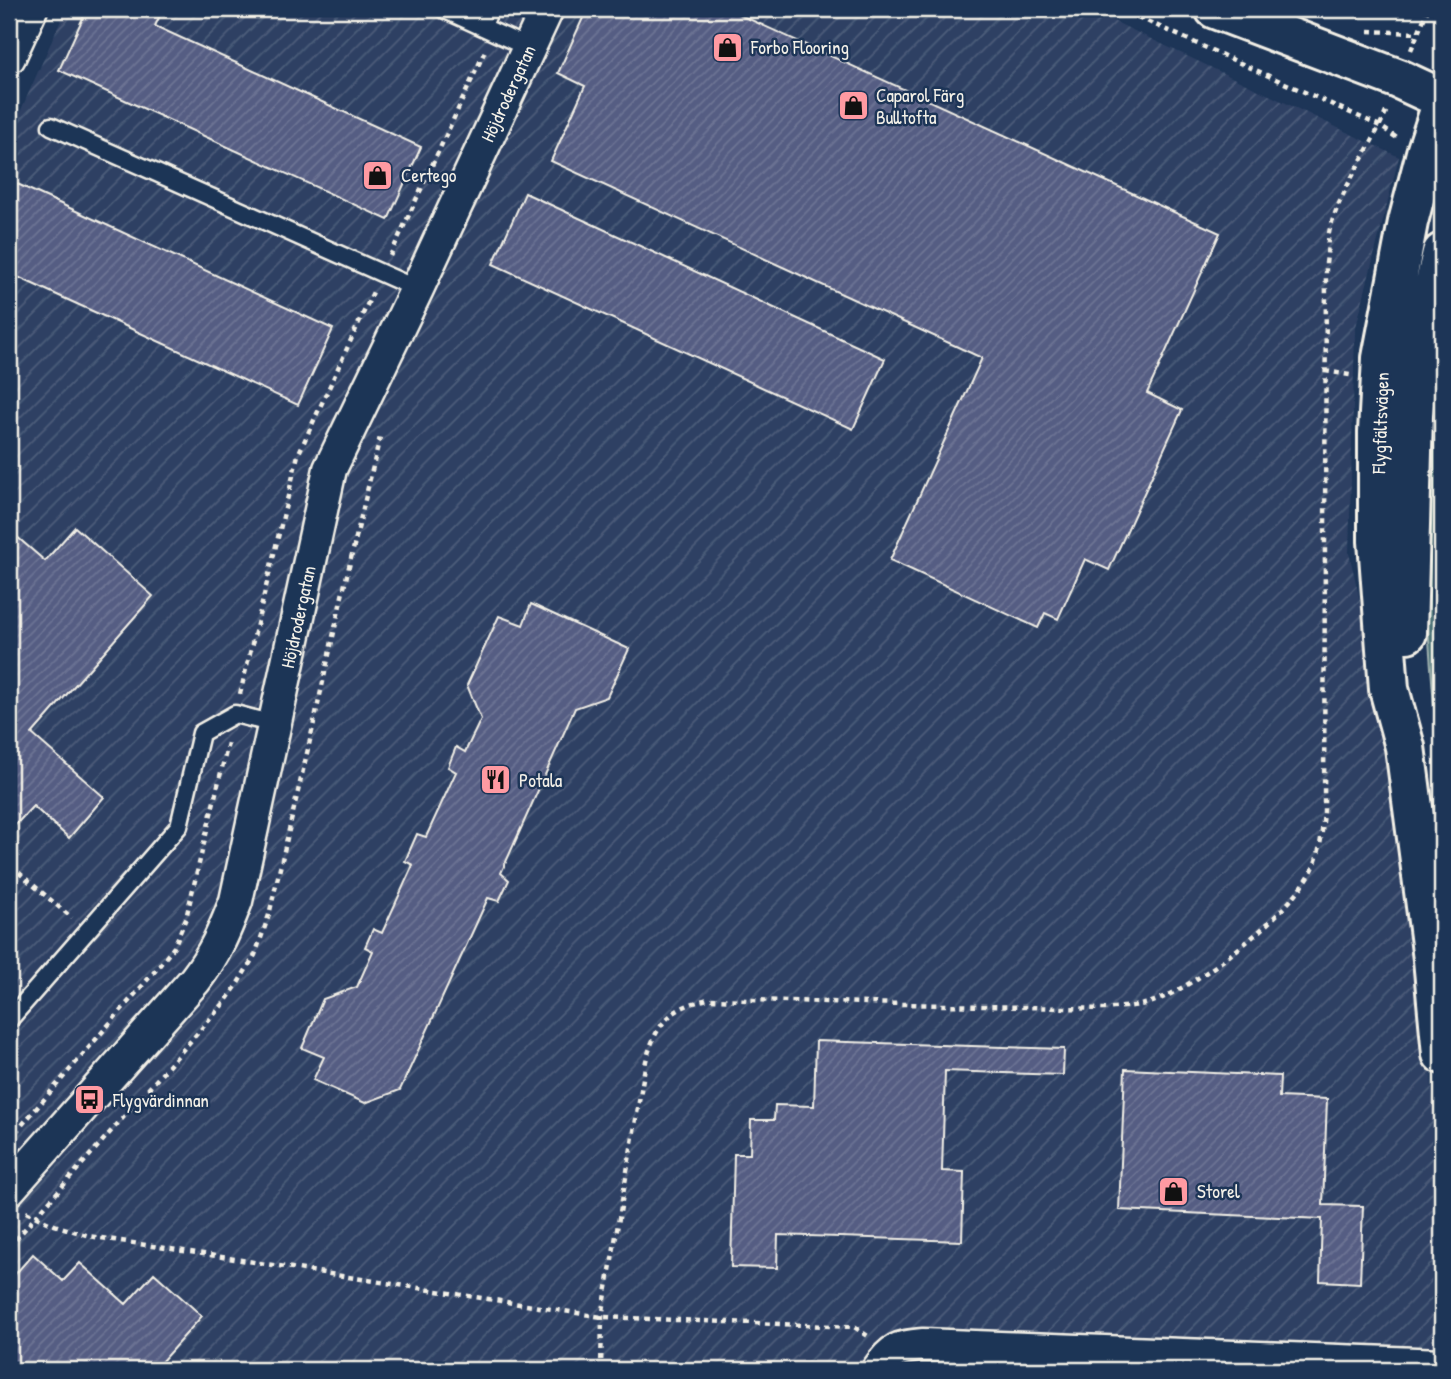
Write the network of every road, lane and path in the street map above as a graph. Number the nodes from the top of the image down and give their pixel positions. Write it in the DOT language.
graph roads {
  1 [pos="31,9"];
  2 [pos="443,9"];
  3 [pos="491,9"];
  4 [pos="547,9"];
  5 [pos="1120,9"];
  6 [pos="1215,9"];
  7 [pos="483,26"];
  8 [pos="529,48"];
  9 [pos="9,57"];
  10 [pos="1442,102"];
  11 [pos="51,126"];
  12 [pos="1442,253"];
  13 [pos="417,289"];
  14 [pos="1325,371"];
  15 [pos="1361,377"];
  16 [pos="274,724"];
  17 [pos="1405,747"];
  18 [pos="11,866"];
  19 [pos="86,930"];
  20 [pos="9,1020"];
  21 [pos="1442,1054"];
  22 [pos="13,1198"];
  23 [pos="602,1317"];
  24 [pos="885,1361"];
  25 [pos="1442,1365"];
  26 [pos="601,1370"];
  1 -- 9 [label="street"];
  2 -- 7 [label="lane"];
  3 -- 7 [label="lane"];
  4 -- 8 [label="street, Höjdrodergatan"];
  5 -- 14 [label="path"];
  6 -- 10 [label="street"];
  7 -- 8 [label="lane"];
  8 -- 13 [label="street, Höjdrodergatan"];
  10 -- 17 [label="street, Flygfältsvägen"];
  11 -- 13 [label="lane"];
  12 -- 17 [label="street, Flygfältsvägen"];
  13 -- 16 [label="street, Höjdrodergatan"];
  14 -- 15 [label="path"];
  14 -- 23 [label="path"];
  16 -- 19 [label="lane"];
  16 -- 22 [label="street, Höjdrodergatan"];
  17 -- 21 [label="street, Flygfältsvägen"];
  18 -- 19 [label="path"];
  19 -- 20 [label="lane"];
  22 -- 23 [label="path"];
  23 -- 24 [label="path"];
  23 -- 26 [label="path"];
  24 -- 25 [label="street"];
}
